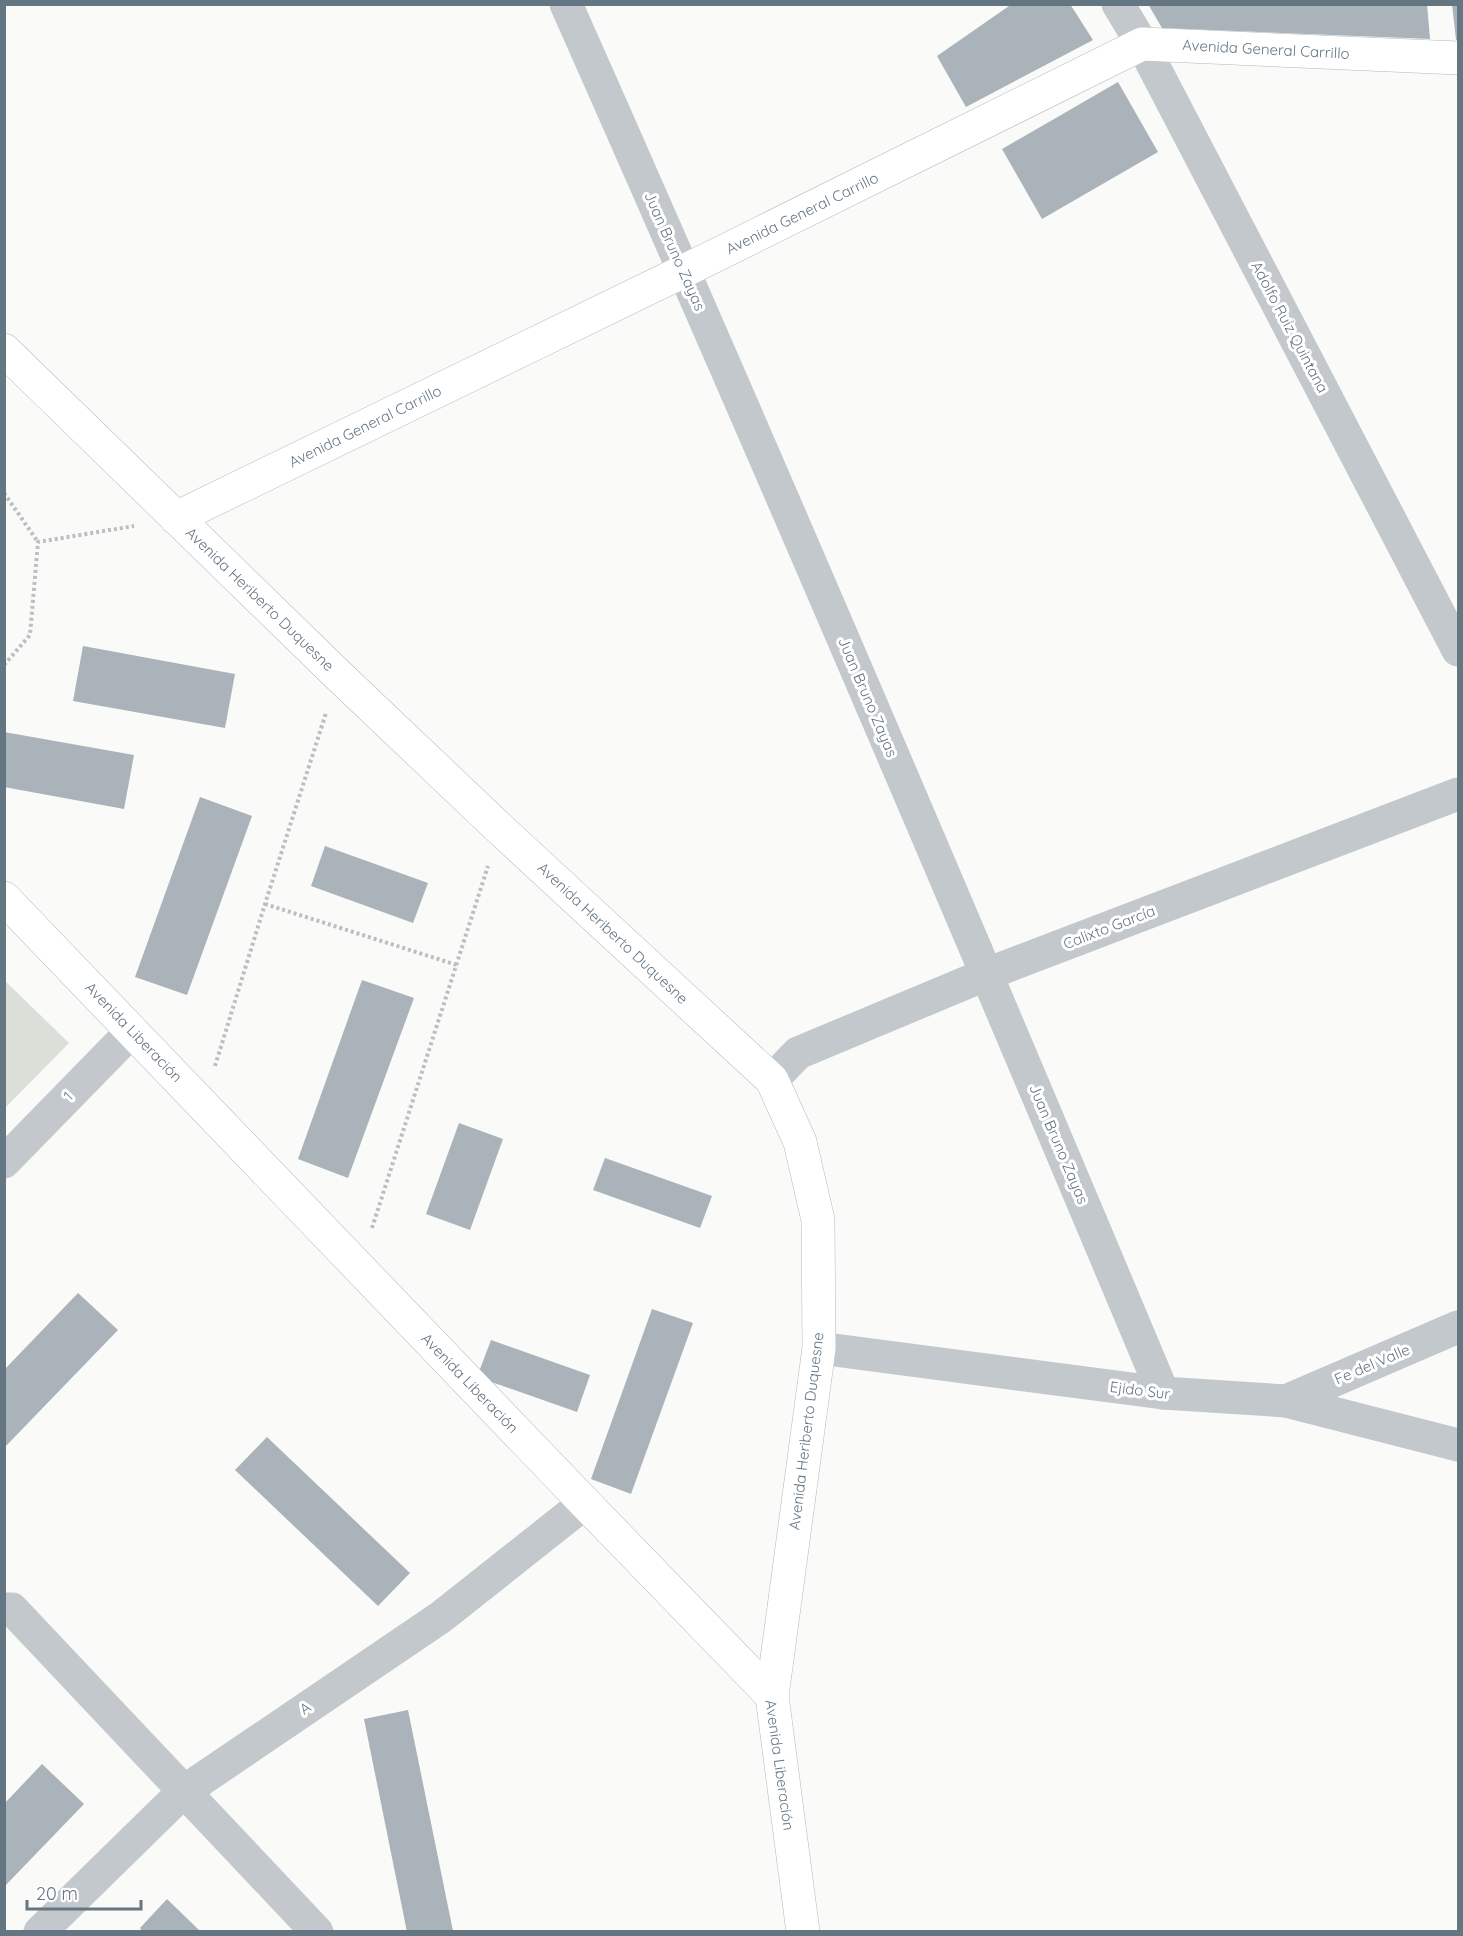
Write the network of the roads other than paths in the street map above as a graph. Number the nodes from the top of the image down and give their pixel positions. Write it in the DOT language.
graph roads {
  1 [pos="566,4"];
  2 [pos="1118,4"];
  3 [pos="1142,44"];
  4 [pos="1458,58"];
  5 [pos="684,271"];
  6 [pos="4,350"];
  7 [pos="176,519"];
  8 [pos="1458,650"];
  9 [pos="1458,794"];
  10 [pos="4,898"];
  11 [pos="987,974"];
  12 [pos="132,1031"];
  13 [pos="772,1080"];
  14 [pos="4,1162"];
  15 [pos="1458,1327"];
  16 [pos="819,1348"];
  17 [pos="1163,1393"];
  18 [pos="1286,1401"];
  19 [pos="1458,1445"];
  20 [pos="585,1503"];
  21 [pos="4,1609"];
  22 [pos="772,1696"];
  23 [pos="183,1792"];
  24 [pos="40,1932"];
  25 [pos="317,1932"];
  26 [pos="803,1932"];
  1 -- 5 [label="street, Juan Bruno Zayas"];
  2 -- 3 [label="street, Adolfo Ruiz Quintana"];
  3 -- 4 [label="street, Avenida General Carrillo"];
  3 -- 5 [label="street, Avenida General Carrillo"];
  3 -- 8 [label="street, Adolfo Ruiz Quintana"];
  5 -- 7 [label="street, Avenida General Carrillo"];
  5 -- 11 [label="street, Juan Bruno Zayas"];
  6 -- 7 [label="street, Avenida Heriberto Duquesne"];
  7 -- 13 [label="street, Avenida Heriberto Duquesne"];
  9 -- 11 [label="street, Calixto García"];
  10 -- 12 [label="street, Avenida Liberación"];
  11 -- 13 [label="street, Calixto García"];
  11 -- 17 [label="street, Juan Bruno Zayas"];
  12 -- 14 [label="street, 1"];
  12 -- 20 [label="street, Avenida Liberación"];
  13 -- 16 [label="street, Avenida Heriberto Duquesne"];
  15 -- 18 [label="street, Fe del Valle"];
  16 -- 17 [label="street, Ejido Sur"];
  16 -- 22 [label="street, Avenida Heriberto Duquesne"];
  17 -- 18 [label="street, Ejido Sur"];
  18 -- 19 [label="street, Ejido Sur"];
  20 -- 22 [label="street, Avenida Liberación"];
  20 -- 23 [label="street, A"];
  21 -- 23 [label="street"];
  22 -- 26 [label="street, Avenida Liberación"];
  23 -- 24 [label="street, A"];
  23 -- 25 [label="street"];
}
